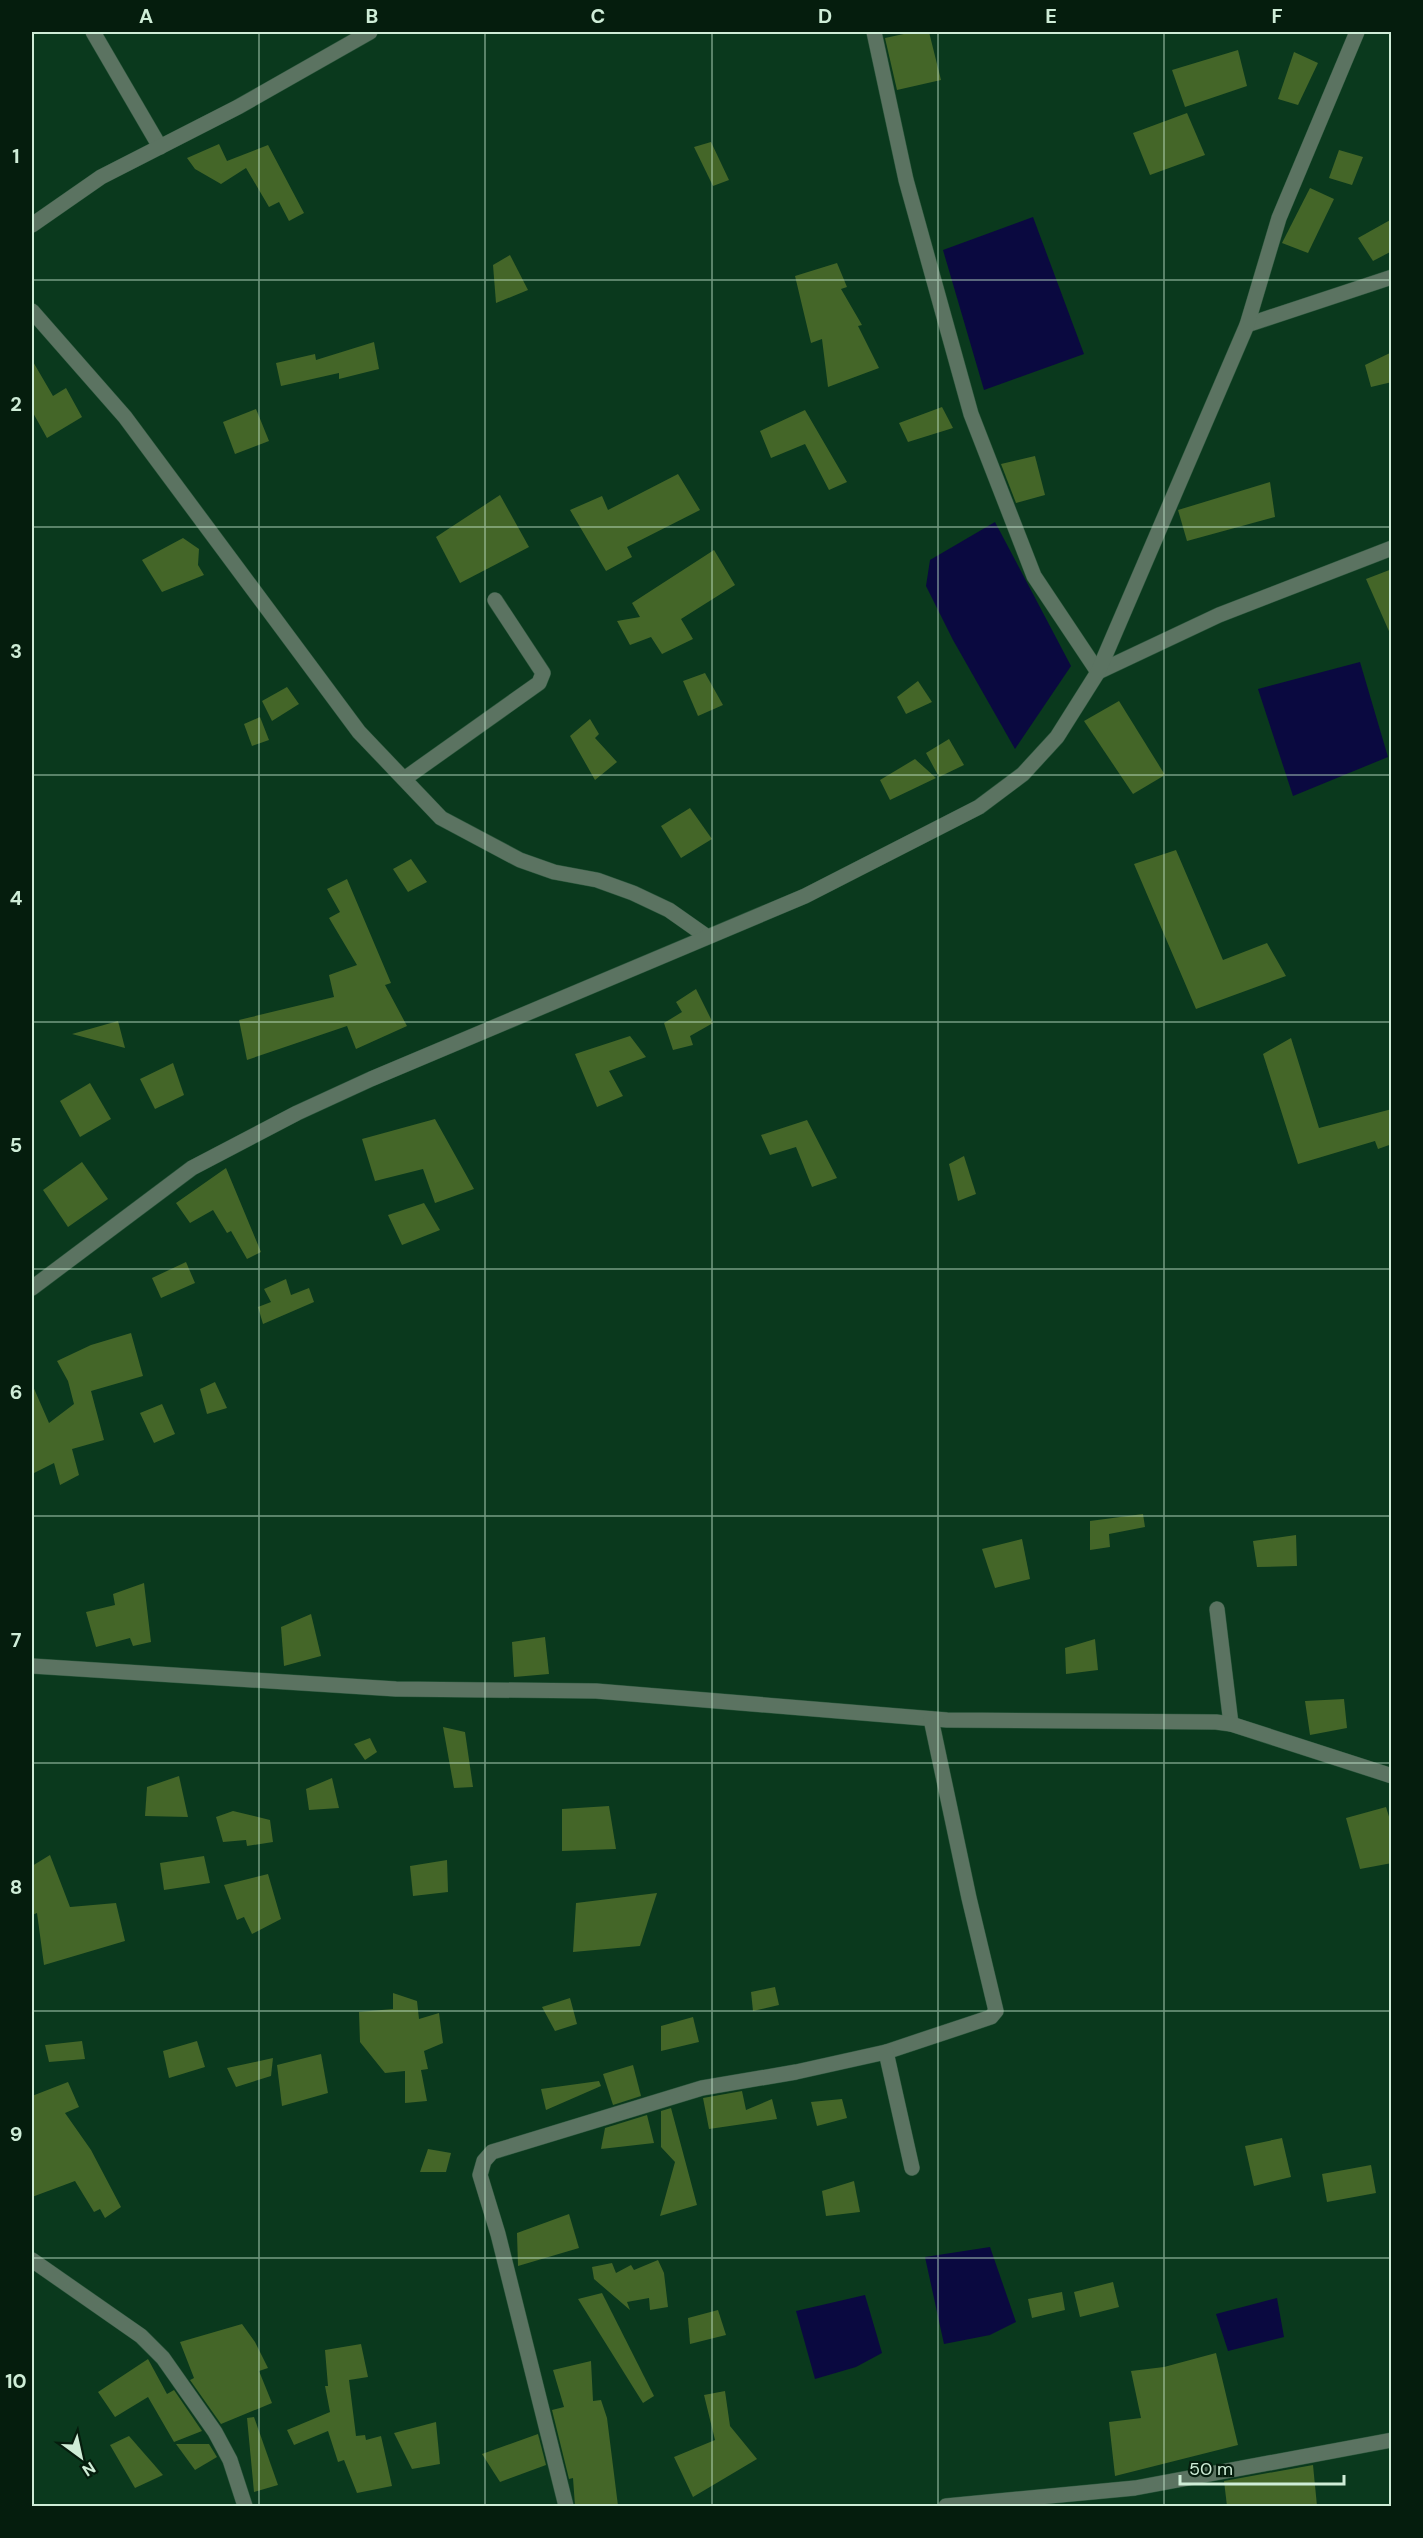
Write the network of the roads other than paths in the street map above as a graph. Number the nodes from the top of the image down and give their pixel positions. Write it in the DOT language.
graph roads {
  1 [pos="93,32"];
  2 [pos="370,32"];
  3 [pos="874,32"];
  4 [pos="1357,32"];
  5 [pos="160,147"];
  6 [pos="32,225"];
  7 [pos="1392,277"];
  8 [pos="32,311"];
  9 [pos="1247,325"];
  10 [pos="1392,548"];
  11 [pos="495,600"];
  12 [pos="1098,672"];
  13 [pos="404,779"];
  14 [pos="706,936"];
  15 [pos="32,1288"];
  16 [pos="1217,1609"];
  17 [pos="32,1665"];
  18 [pos="931,1719"];
  19 [pos="1231,1724"];
  20 [pos="1392,1776"];
  21 [pos="886,2052"];
  22 [pos="912,2168"];
  23 [pos="32,2260"];
  24 [pos="1392,2440"];
  25 [pos="245,2506"];
  26 [pos="566,2506"];
  27 [pos="946,2506"];
  1 -- 5 [label="street"];
  2 -- 5 [label="street"];
  3 -- 12 [label="street"];
  4 -- 9 [label="street"];
  5 -- 6 [label="street"];
  7 -- 9 [label="street"];
  8 -- 13 [label="street"];
  9 -- 12 [label="street"];
  10 -- 12 [label="street"];
  11 -- 13 [label="street"];
  12 -- 14 [label="street"];
  13 -- 14 [label="street"];
  14 -- 15 [label="street"];
  16 -- 19 [label="street"];
  17 -- 18 [label="street"];
  18 -- 19 [label="street"];
  18 -- 21 [label="street"];
  19 -- 20 [label="street"];
  21 -- 22 [label="street"];
  21 -- 26 [label="street"];
  23 -- 25 [label="street"];
  24 -- 27 [label="street"];
}
